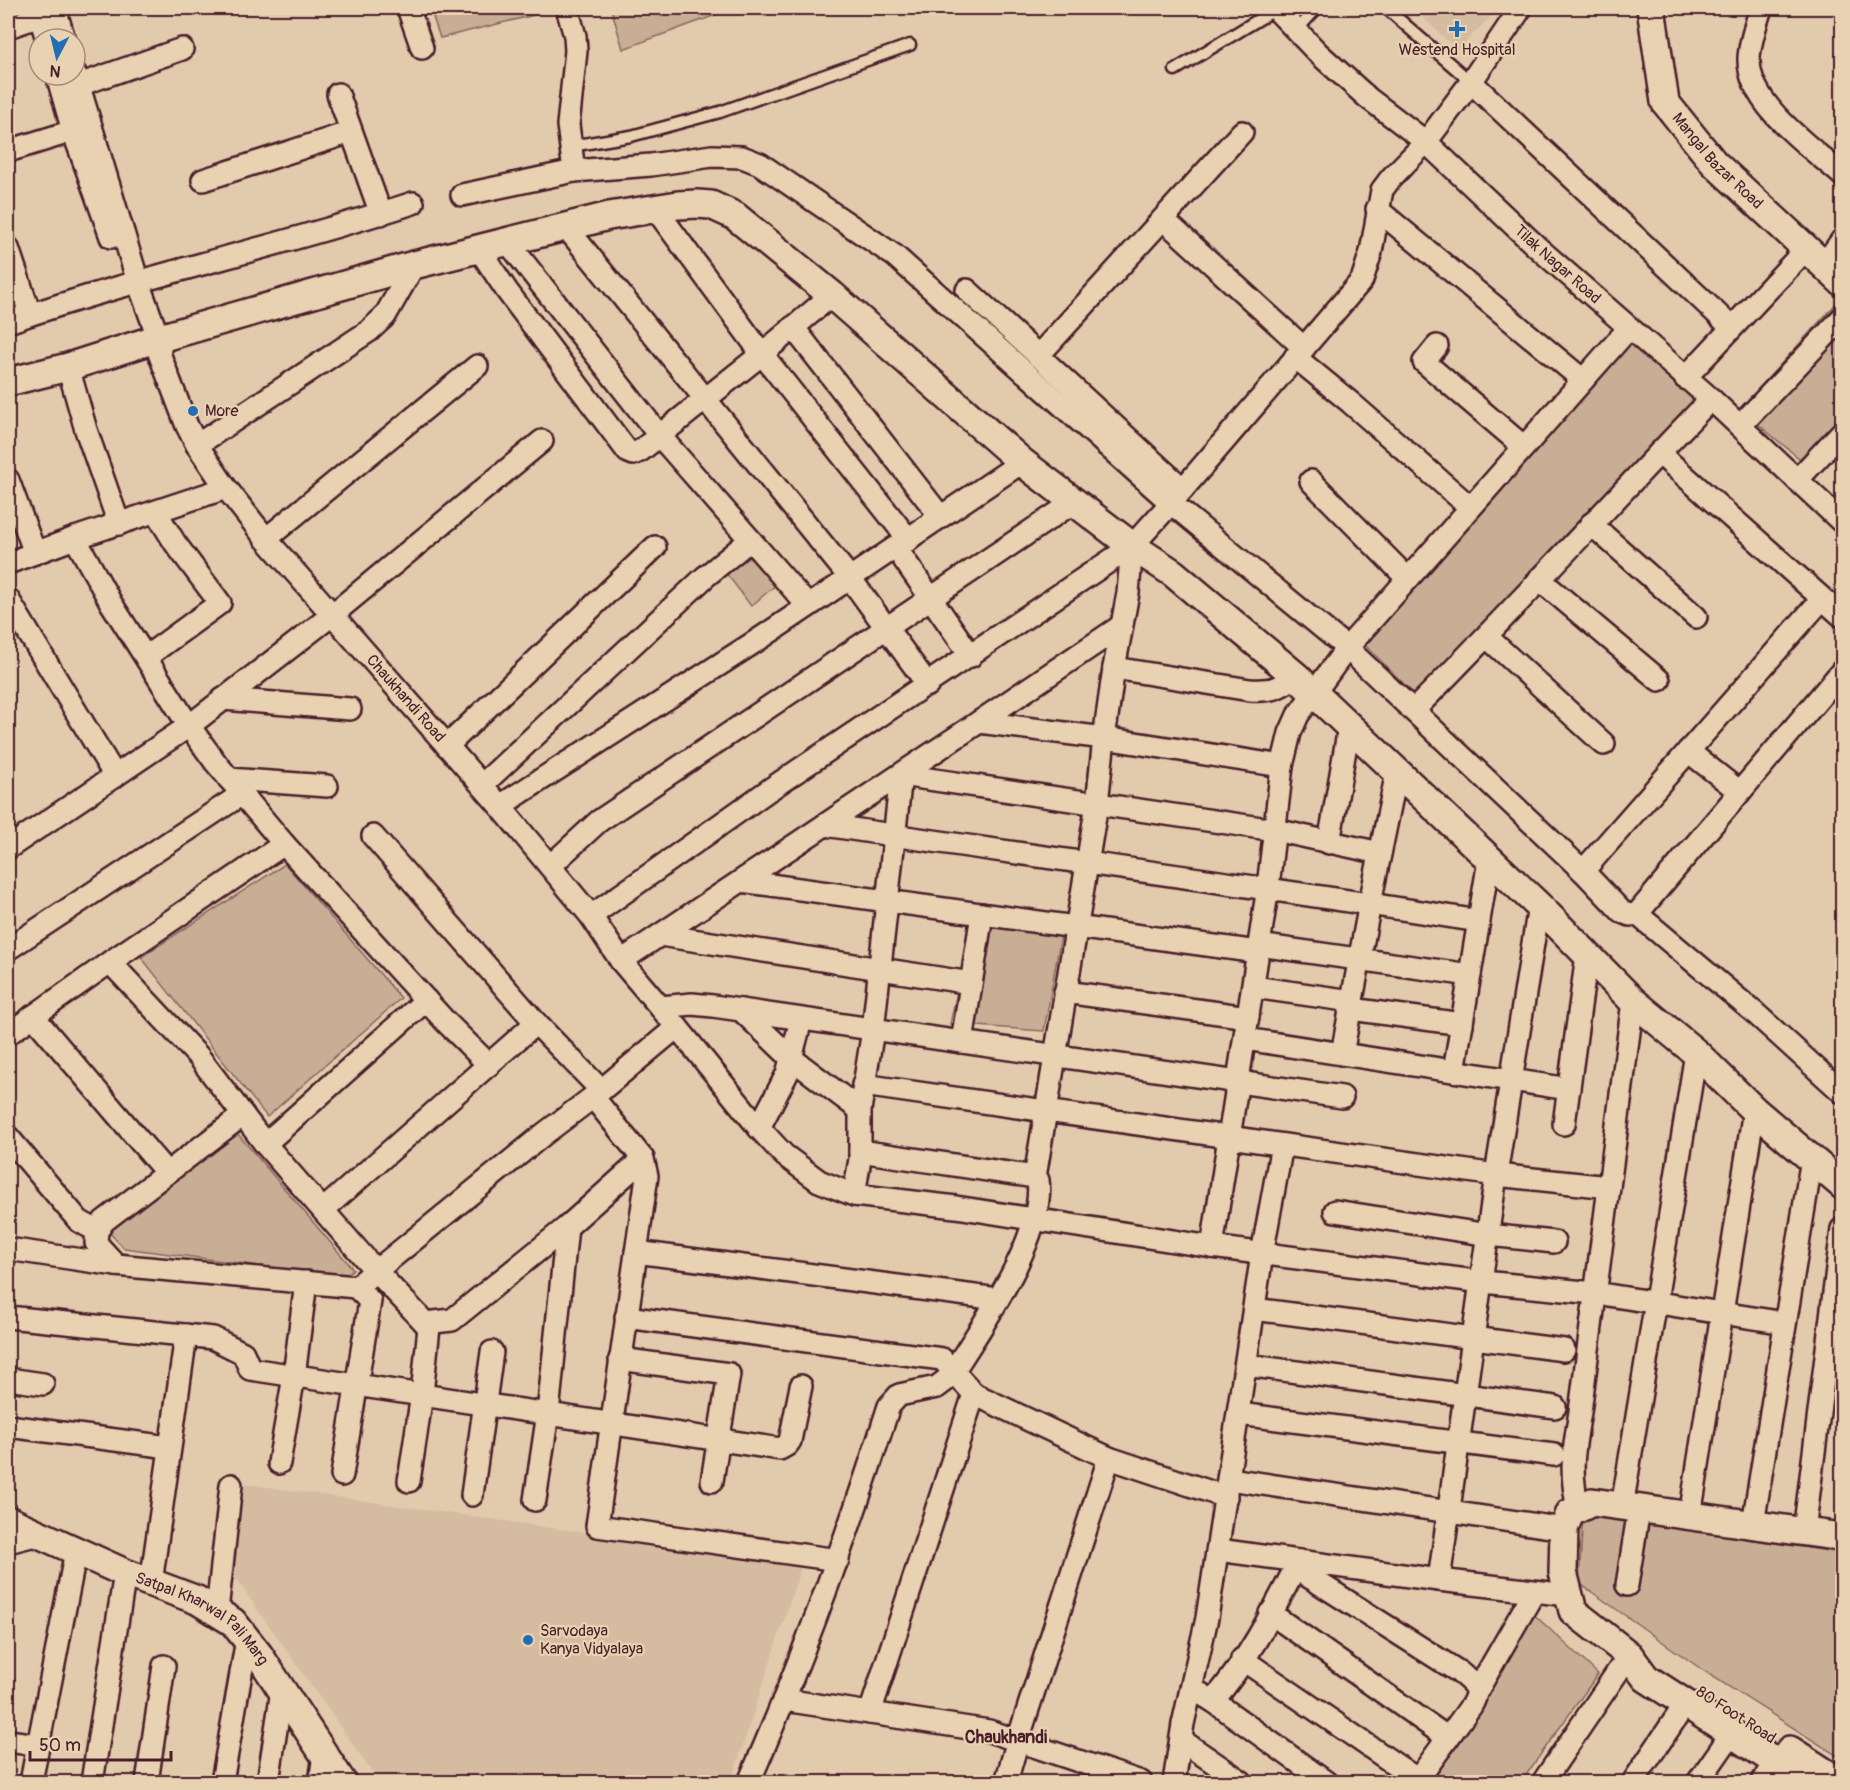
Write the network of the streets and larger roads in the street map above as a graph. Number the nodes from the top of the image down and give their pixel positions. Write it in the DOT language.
graph roads {
  1 [pos="408,8"];
  2 [pos="567,8"];
  3 [pos="1276,8"];
  4 [pos="1521,8"];
  5 [pos="1651,8"];
  6 [pos="1761,8"];
  7 [pos="44,10"];
  8 [pos="8,27"];
  9 [pos="46,27"];
  10 [pos="56,27"];
  11 [pos="422,48"];
  12 [pos="182,49"];
  13 [pos="87,76"];
  14 [pos="1471,82"];
  15 [pos="60,87"];
  16 [pos="79,87"];
  17 [pos="338,94"];
  18 [pos="73,131"];
  19 [pos="351,132"];
  20 [pos="1242,132"];
  21 [pos="1426,142"];
  22 [pos="8,152"];
  23 [pos="574,171"];
  24 [pos="1842,175"];
  25 [pos="203,180"];
  26 [pos="462,195"];
  27 [pos="413,203"];
  28 [pos="655,208"];
  29 [pos="1377,209"];
  30 [pos="381,214"];
  31 [pos="1163,219"];
  32 [pos="566,226"];
  33 [pos="1842,240"];
  34 [pos="507,241"];
  35 [pos="8,248"];
  36 [pos="479,249"];
  37 [pos="414,265"];
  38 [pos="1824,265"];
  39 [pos="133,283"];
  40 [pos="967,290"];
  41 [pos="832,295"];
  42 [pos="30,314"];
  43 [pos="1842,318"];
  44 [pos="8,322"];
  45 [pos="793,327"];
  46 [pos="1731,327"];
  47 [pos="1629,328"];
  48 [pos="155,344"];
  49 [pos="1437,346"];
  50 [pos="1299,353"];
  51 [pos="762,354"];
  52 [pos="1038,356"];
  53 [pos="477,366"];
  54 [pos="68,367"];
  55 [pos="1685,378"];
  56 [pos="1583,380"];
  57 [pos="8,382"];
  58 [pos="706,398"];
  59 [pos="1710,399"];
  60 [pos="1740,426"];
  61 [pos="1842,432"];
  62 [pos="659,435"];
  63 [pos="542,441"];
  64 [pos="197,446"];
  65 [pos="1524,447"];
  66 [pos="1659,453"];
  67 [pos="1022,462"];
  68 [pos="8,480"];
  69 [pos="1797,480"];
  70 [pos="1311,481"];
  71 [pos="226,488"];
  72 [pos="1177,496"];
  73 [pos="1074,502"];
  74 [pos="1470,507"];
  75 [pos="156,512"];
  76 [pos="940,516"];
  77 [pos="1842,522"];
  78 [pos="119,524"];
  79 [pos="1591,524"];
  80 [pos="75,538"];
  81 [pos="266,539"];
  82 [pos="750,540"];
  83 [pos="902,544"];
  84 [pos="1132,546"];
  85 [pos="655,548"];
  86 [pos="35,553"];
  87 [pos="8,563"];
  88 [pos="850,578"];
  89 [pos="1408,579"];
  90 [pos="1539,579"];
  91 [pos="931,598"];
  92 [pos="8,599"];
  93 [pos="1822,599"];
  94 [pos="808,606"];
  95 [pos="332,615"];
  96 [pos="1842,616"];
  97 [pos="1696,617"];
  98 [pos="1121,626"];
  99 [pos="887,628"];
  100 [pos="1487,637"];
  101 [pos="1347,648"];
  102 [pos="971,656"];
  103 [pos="146,657"];
  104 [pos="1114,668"];
  105 [pos="1842,671"];
  106 [pos="1659,680"];
  107 [pos="928,685"];
  108 [pos="1305,685"];
  109 [pos="223,699"];
  110 [pos="350,709"];
  111 [pos="1414,710"];
  112 [pos="979,722"];
  113 [pos="189,726"];
  114 [pos="1349,727"];
  115 [pos="1104,738"];
  116 [pos="1604,744"];
  117 [pos="447,746"];
  118 [pos="1688,751"];
  119 [pos="1282,766"];
  120 [pos="1397,772"];
  121 [pos="901,774"];
  122 [pos="115,776"];
  123 [pos="482,785"];
  124 [pos="236,786"];
  125 [pos="327,786"];
  126 [pos="1740,792"];
  127 [pos="1097,804"];
  128 [pos="500,806"];
  129 [pos="825,825"];
  130 [pos="1275,830"];
  131 [pos="373,836"];
  132 [pos="894,836"];
  133 [pos="1329,843"];
  134 [pos="284,844"];
  135 [pos="8,848"];
  136 [pos="1380,853"];
  137 [pos="1489,860"];
  138 [pos="1086,864"];
  139 [pos="550,866"];
  140 [pos="1583,871"];
  141 [pos="741,881"];
  142 [pos="1268,887"];
  143 [pos="887,901"];
  144 [pos="1370,903"];
  145 [pos="1539,906"];
  146 [pos="982,914"];
  147 [pos="1637,914"];
  148 [pos="591,916"];
  149 [pos="1479,921"];
  150 [pos="1076,927"];
  151 [pos="660,935"];
  152 [pos="1258,948"];
  153 [pos="8,949"];
  154 [pos="1587,955"];
  155 [pos="1359,960"];
  156 [pos="621,961"];
  157 [pos="110,962"];
  158 [pos="880,969"];
  159 [pos="1470,975"];
  160 [pos="971,983"];
  161 [pos="1253,987"];
  162 [pos="1065,992"];
  163 [pos="426,1000"];
  164 [pos="1633,1001"];
  165 [pos="1351,1005"];
  166 [pos="661,1007"];
  167 [pos="741,1010"];
  168 [pos="33,1016"];
  169 [pos="1248,1017"];
  170 [pos="801,1020"];
  171 [pos="536,1023"];
  172 [pos="1462,1024"];
  173 [pos="677,1027"];
  174 [pos="873,1030"];
  175 [pos="8,1034"];
  176 [pos="1245,1040"];
  177 [pos="962,1042"];
  178 [pos="1696,1053"];
  179 [pos="1342,1054"];
  180 [pos="1054,1056"];
  181 [pos="791,1058"];
  182 [pos="489,1065"];
  183 [pos="1454,1071"];
  184 [pos="1511,1080"];
  185 [pos="1239,1082"];
  186 [pos="863,1085"];
  187 [pos="1569,1089"];
  188 [pos="1842,1092"];
  189 [pos="597,1094"];
  190 [pos="1342,1097"];
  191 [pos="860,1110"];
  192 [pos="1754,1110"];
  193 [pos="1045,1112"];
  194 [pos="243,1115"];
  195 [pos="1564,1124"];
  196 [pos="759,1128"];
  197 [pos="8,1137"];
  198 [pos="1230,1138"];
  199 [pos="265,1144"];
  200 [pos="1282,1145"];
  201 [pos="860,1151"];
  202 [pos="1812,1158"];
  203 [pos="643,1159"];
  204 [pos="166,1172"];
  205 [pos="1496,1175"];
  206 [pos="1035,1177"];
  207 [pos="1842,1185"];
  208 [pos="1609,1187"];
  209 [pos="854,1195"];
  210 [pos="323,1210"];
  211 [pos="1335,1211"];
  212 [pos="1034,1220"];
  213 [pos="567,1227"];
  214 [pos="1842,1229"];
  215 [pos="97,1231"];
  216 [pos="1489,1235"];
  217 [pos="1554,1242"];
  218 [pos="1212,1247"];
  219 [pos="8,1250"];
  220 [pos="636,1252"];
  221 [pos="1262,1254"];
  222 [pos="116,1264"];
  223 [pos="376,1271"];
  224 [pos="306,1282"];
  225 [pos="1483,1282"];
  226 [pos="356,1287"];
  227 [pos="1594,1293"];
  228 [pos="998,1299"];
  229 [pos="1657,1303"];
  230 [pos="1254,1309"];
  231 [pos="1723,1313"];
  232 [pos="8,1317"];
  233 [pos="626,1317"];
  234 [pos="425,1323"];
  235 [pos="1785,1323"];
  236 [pos="186,1335"];
  237 [pos="1474,1338"];
  238 [pos="1564,1350"];
  239 [pos="492,1352"];
  240 [pos="620,1359"];
  241 [pos="1246,1365"];
  242 [pos="954,1371"];
  243 [pos="294,1376"];
  244 [pos="8,1379"];
  245 [pos="43,1383"];
  246 [pos="357,1385"];
  247 [pos="801,1386"];
  248 [pos="422,1394"];
  249 [pos="974,1394"];
  250 [pos="1466,1395"];
  251 [pos="485,1403"];
  252 [pos="1555,1407"];
  253 [pos="548,1413"];
  254 [pos="1239,1414"];
  255 [pos="611,1422"];
  256 [pos="8,1426"];
  257 [pos="719,1439"];
  258 [pos="1459,1443"];
  259 [pos="169,1447"];
  260 [pos="1554,1455"];
  261 [pos="1109,1458"];
  262 [pos="279,1463"];
  263 [pos="342,1475"];
  264 [pos="409,1480"];
  265 [pos="712,1481"];
  266 [pos="231,1485"];
  267 [pos="1228,1488"];
  268 [pos="472,1495"];
  269 [pos="535,1500"];
  270 [pos="1630,1508"];
  271 [pos="1450,1512"];
  272 [pos="1690,1516"];
  273 [pos="1571,1519"];
  274 [pos="8,1520"];
  275 [pos="1753,1524"];
  276 [pos="1804,1532"];
  277 [pos="39,1534"];
  278 [pos="1842,1537"];
  279 [pos="8,1542"];
  280 [pos="1218,1550"];
  281 [pos="76,1551"];
  282 [pos="838,1560"];
  283 [pos="1297,1564"];
  284 [pos="125,1573"];
  285 [pos="1439,1581"];
  286 [pos="151,1582"];
  287 [pos="1627,1585"];
  288 [pos="1534,1592"];
  289 [pos="1570,1603"];
  290 [pos="217,1611"];
  291 [pos="1270,1613"];
  292 [pos="247,1639"];
  293 [pos="1629,1655"];
  294 [pos="1242,1659"];
  295 [pos="164,1666"];
  296 [pos="1191,1688"];
  297 [pos="282,1690"];
  298 [pos="1477,1691"];
  299 [pos="784,1700"];
  300 [pos="1213,1701"];
  301 [pos="1686,1703"];
  302 [pos="870,1713"];
  303 [pos="1732,1733"];
  304 [pos="1448,1738"];
  305 [pos="1018,1740"];
  306 [pos="1181,1740"];
  307 [pos="8,1741"];
  308 [pos="38,1745"];
  309 [pos="324,1755"];
  310 [pos="1769,1772"];
  311 [pos="1417,1781"];
  312 [pos="31,1782"];
  313 [pos="92,1782"];
  314 [pos="147,1782"];
  315 [pos="222,1782"];
  316 [pos="268,1782"];
  317 [pos="320,1782"];
  318 [pos="342,1782"];
  319 [pos="752,1782"];
  320 [pos="1006,1782"];
  321 [pos="1141,1782"];
  322 [pos="1173,1782"];
  323 [pos="1242,1782"];
  324 [pos="1326,1782"];
  325 [pos="1543,1782"];
  326 [pos="1634,1782"];
  327 [pos="1698,1782"];
  328 [pos="1807,1782"];
  329 [pos="1840,1782"];
  1 -- 11 [label="street"];
  2 -- 23 [label="street"];
  3 -- 21 [label="street, Tilak Nagar Road"];
  4 -- 14 [label="street"];
  5 -- 38 [label="street, Mangal Bazar Road"];
  6 -- 24 [label="street"];
  7 -- 8 [label="street"];
  7 -- 9 [label="street"];
  7 -- 10 [label="street"];
  12 -- 13 [label="street"];
  14 -- 21 [label="street"];
  14 -- 46 [label="street"];
  15 -- 18 [label="street"];
  16 -- 39 [label="street"];
  17 -- 19 [label="street"];
  18 -- 22 [label="street"];
  18 -- 39 [label="street"];
  19 -- 25 [label="street"];
  19 -- 30 [label="street"];
  20 -- 31 [label="street"];
  21 -- 29 [label="street"];
  21 -- 47 [label="street, Tilak Nagar Road"];
  23 -- 26 [label="street"];
  23 -- 72 [label="street"];
  27 -- 30 [label="street"];
  28 -- 32 [label="street"];
  28 -- 41 [label="street"];
  28 -- 51 [label="street"];
  29 -- 50 [label="street"];
  29 -- 56 [label="street"];
  30 -- 39 [label="street"];
  31 -- 50 [label="street"];
  31 -- 52 [label="street"];
  32 -- 34 [label="street"];
  32 -- 58 [label="street"];
  33 -- 38 [label="street"];
  34 -- 36 [label="street"];
  34 -- 62 [label="street"];
  35 -- 42 [label="street"];
  36 -- 37 [label="street"];
  36 -- 62 [label="street"];
  37 -- 48 [label="street"];
  37 -- 64 [label="street"];
  38 -- 46 [label="street"];
  39 -- 42 [label="street"];
  39 -- 48 [label="street, Chaukhandi Road"];
  40 -- 52 [label="street"];
  41 -- 45 [label="street"];
  41 -- 67 [label="street"];
  42 -- 44 [label="street"];
  43 -- 60 [label="street"];
  45 -- 51 [label="street"];
  45 -- 76 [label="street"];
  46 -- 55 [label="street"];
  47 -- 55 [label="street, Tilak Nagar Road"];
  47 -- 56 [label="street"];
  48 -- 54 [label="street"];
  48 -- 64 [label="street, Chaukhandi Road"];
  49 -- 65 [label="street"];
  50 -- 72 [label="street"];
  50 -- 74 [label="street"];
  51 -- 58 [label="street"];
  51 -- 83 [label="street"];
  52 -- 72 [label="street"];
  53 -- 81 [label="street"];
  54 -- 57 [label="street"];
  54 -- 78 [label="street"];
  55 -- 59 [label="street, Tilak Nagar Road"];
  56 -- 65 [label="street"];
  58 -- 62 [label="street"];
  58 -- 88 [label="street"];
  59 -- 60 [label="street, Tilak Nagar Road"];
  59 -- 66 [label="street"];
  60 -- 69 [label="street, Tilak Nagar Road"];
  61 -- 69 [label="street"];
  62 -- 82 [label="street"];
  63 -- 95 [label="street"];
  64 -- 71 [label="street, Chaukhandi Road"];
  65 -- 74 [label="street"];
  66 -- 79 [label="street"];
  66 -- 93 [label="street"];
  67 -- 73 [label="street"];
  67 -- 76 [label="street"];
  68 -- 86 [label="street"];
  69 -- 77 [label="street, Tilak Nagar Road"];
  70 -- 89 [label="street"];
  71 -- 75 [label="street"];
  71 -- 81 [label="street, Chaukhandi Road"];
  72 -- 84 [label="street"];
  72 -- 101 [label="street"];
  73 -- 84 [label="street"];
  73 -- 91 [label="street"];
  74 -- 89 [label="street"];
  75 -- 78 [label="street"];
  75 -- 103 [label="street"];
  76 -- 83 [label="street"];
  78 -- 80 [label="street"];
  79 -- 90 [label="street"];
  79 -- 97 [label="street"];
  80 -- 86 [label="street"];
  80 -- 103 [label="street"];
  81 -- 95 [label="street, Chaukhandi Road"];
  82 -- 94 [label="street"];
  82 -- 123 [label="street"];
  83 -- 88 [label="street"];
  83 -- 91 [label="street"];
  84 -- 98 [label="street"];
  84 -- 102 [label="street"];
  84 -- 108 [label="street"];
  85 -- 117 [label="street"];
  86 -- 87 [label="street"];
  88 -- 94 [label="street"];
  88 -- 99 [label="street"];
  89 -- 101 [label="street"];
  90 -- 100 [label="street"];
  90 -- 106 [label="street"];
  91 -- 99 [label="street"];
  91 -- 102 [label="street"];
  92 -- 122 [label="street"];
  93 -- 96 [label="street"];
  93 -- 118 [label="street"];
  94 -- 128 [label="street"];
  95 -- 109 [label="street"];
  95 -- 117 [label="street, Chaukhandi Road"];
  98 -- 104 [label="street"];
  98 -- 112 [label="street"];
  99 -- 107 [label="street"];
  99 -- 139 [label="street"];
  100 -- 111 [label="street"];
  100 -- 116 [label="street"];
  101 -- 108 [label="street"];
  101 -- 111 [label="street"];
  102 -- 107 [label="street"];
  103 -- 113 [label="street"];
  104 -- 108 [label="street"];
  104 -- 115 [label="street"];
  105 -- 126 [label="street"];
  107 -- 148 [label="street"];
  108 -- 114 [label="street"];
  108 -- 119 [label="street"];
  109 -- 110 [label="street"];
  109 -- 113 [label="street"];
  111 -- 140 [label="street"];
  112 -- 115 [label="street"];
  112 -- 121 [label="street"];
  113 -- 122 [label="street"];
  113 -- 124 [label="street"];
  114 -- 120 [label="street"];
  114 -- 133 [label="street"];
  115 -- 119 [label="street"];
  115 -- 127 [label="street"];
  117 -- 123 [label="street, Chaukhandi Road"];
  118 -- 126 [label="street"];
  118 -- 140 [label="street"];
  119 -- 130 [label="street"];
  120 -- 136 [label="street"];
  120 -- 137 [label="street"];
  121 -- 127 [label="street"];
  121 -- 129 [label="street"];
  121 -- 132 [label="street"];
  122 -- 135 [label="street"];
  123 -- 128 [label="street, Chaukhandi Road"];
  124 -- 125 [label="street"];
  124 -- 134 [label="street"];
  124 -- 153 [label="street"];
  126 -- 147 [label="street"];
  127 -- 130 [label="street"];
  127 -- 138 [label="street"];
  128 -- 139 [label="street, Chaukhandi Road"];
  129 -- 132 [label="street"];
  129 -- 141 [label="street"];
  130 -- 133 [label="street"];
  130 -- 142 [label="street"];
  131 -- 171 [label="street"];
  132 -- 138 [label="street"];
  132 -- 143 [label="street"];
  133 -- 136 [label="street"];
  134 -- 157 [label="street"];
  134 -- 163 [label="street"];
  136 -- 144 [label="street"];
  137 -- 145 [label="street"];
  137 -- 149 [label="street"];
  138 -- 142 [label="street"];
  138 -- 150 [label="street"];
  139 -- 148 [label="street, Chaukhandi Road"];
  140 -- 147 [label="street"];
  141 -- 143 [label="street"];
  141 -- 151 [label="street"];
  142 -- 144 [label="street"];
  142 -- 152 [label="street"];
  143 -- 146 [label="street"];
  143 -- 158 [label="street"];
  144 -- 149 [label="street"];
  144 -- 155 [label="street"];
  145 -- 154 [label="street"];
  145 -- 184 [label="street"];
  146 -- 150 [label="street"];
  146 -- 160 [label="street"];
  147 -- 188 [label="street"];
  148 -- 156 [label="street, Chaukhandi Road"];
  149 -- 159 [label="street"];
  150 -- 152 [label="street"];
  150 -- 162 [label="street"];
  151 -- 156 [label="street"];
  151 -- 158 [label="street"];
  152 -- 155 [label="street"];
  152 -- 161 [label="street"];
  154 -- 164 [label="street"];
  154 -- 187 [label="street"];
  155 -- 159 [label="street"];
  155 -- 165 [label="street"];
  156 -- 166 [label="street, Chaukhandi Road"];
  157 -- 168 [label="street"];
  157 -- 194 [label="street"];
  158 -- 160 [label="street"];
  158 -- 174 [label="street"];
  159 -- 172 [label="street"];
  160 -- 177 [label="street"];
  161 -- 165 [label="street"];
  161 -- 169 [label="street"];
  162 -- 169 [label="street"];
  162 -- 180 [label="street"];
  163 -- 182 [label="street"];
  163 -- 199 [label="street"];
  164 -- 178 [label="street"];
  164 -- 208 [label="street"];
  165 -- 172 [label="street"];
  165 -- 179 [label="street"];
  166 -- 167 [label="street"];
  166 -- 173 [label="street, Chaukhandi Road"];
  167 -- 170 [label="street"];
  167 -- 181 [label="street"];
  168 -- 175 [label="street"];
  168 -- 204 [label="street"];
  169 -- 176 [label="street"];
  170 -- 174 [label="street"];
  170 -- 181 [label="street"];
  171 -- 182 [label="street"];
  171 -- 189 [label="street"];
  172 -- 183 [label="street"];
  173 -- 189 [label="street"];
  173 -- 196 [label="street, Chaukhandi Road"];
  174 -- 177 [label="street"];
  174 -- 186 [label="street"];
  176 -- 179 [label="street"];
  176 -- 185 [label="street"];
  177 -- 180 [label="street"];
  178 -- 192 [label="street"];
  178 -- 229 [label="street"];
  179 -- 183 [label="street"];
  180 -- 185 [label="street"];
  180 -- 193 [label="street"];
  181 -- 191 [label="street"];
  181 -- 196 [label="street"];
  182 -- 210 [label="street"];
  183 -- 184 [label="street"];
  184 -- 187 [label="street"];
  184 -- 205 [label="street"];
  185 -- 190 [label="street"];
  185 -- 198 [label="street"];
  186 -- 191 [label="street"];
  186 -- 193 [label="street"];
  187 -- 195 [label="street"];
  189 -- 203 [label="street"];
  189 -- 223 [label="street"];
  191 -- 201 [label="street"];
  192 -- 202 [label="street"];
  192 -- 231 [label="street"];
  193 -- 198 [label="street"];
  193 -- 206 [label="street"];
  194 -- 199 [label="street"];
  194 -- 204 [label="street"];
  196 -- 209 [label="street, Chaukhandi Road"];
  197 -- 215 [label="street"];
  198 -- 200 [label="street"];
  198 -- 218 [label="street"];
  199 -- 210 [label="street"];
  200 -- 205 [label="street"];
  200 -- 221 [label="street"];
  201 -- 206 [label="street"];
  201 -- 209 [label="street"];
  202 -- 207 [label="street"];
  202 -- 235 [label="street"];
  203 -- 213 [label="street"];
  203 -- 220 [label="street"];
  204 -- 215 [label="street"];
  205 -- 208 [label="street"];
  205 -- 216 [label="street"];
  206 -- 212 [label="street"];
  208 -- 227 [label="street"];
  209 -- 212 [label="street, Chaukhandi Road"];
  210 -- 223 [label="street"];
  211 -- 216 [label="street"];
  212 -- 218 [label="street, Chaukhandi Road"];
  212 -- 228 [label="street"];
  213 -- 234 [label="street"];
  213 -- 253 [label="street"];
  214 -- 276 [label="street"];
  215 -- 222 [label="street"];
  216 -- 217 [label="street"];
  216 -- 225 [label="street"];
  218 -- 221 [label="street, Chaukhandi Road"];
  219 -- 222 [label="street"];
  220 -- 228 [label="street"];
  220 -- 233 [label="street"];
  221 -- 225 [label="street, Chaukhandi Road"];
  221 -- 230 [label="street"];
  222 -- 224 [label="street"];
  223 -- 226 [label="street"];
  223 -- 234 [label="street"];
  224 -- 226 [label="street"];
  224 -- 243 [label="street"];
  225 -- 227 [label="street, Chaukhandi Road"];
  225 -- 237 [label="street"];
  226 -- 246 [label="street"];
  227 -- 229 [label="street, Chaukhandi Road"];
  227 -- 273 [label="street"];
  228 -- 242 [label="street"];
  229 -- 231 [label="street, Chaukhandi Road"];
  229 -- 270 [label="street"];
  230 -- 237 [label="street"];
  230 -- 241 [label="street"];
  231 -- 235 [label="street, Chaukhandi Road"];
  231 -- 272 [label="street"];
  232 -- 236 [label="street"];
  233 -- 240 [label="street"];
  233 -- 242 [label="street"];
  234 -- 248 [label="street"];
  235 -- 275 [label="street"];
  236 -- 243 [label="street"];
  236 -- 259 [label="street"];
  237 -- 238 [label="street"];
  237 -- 250 [label="street"];
  239 -- 251 [label="street"];
  240 -- 255 [label="street"];
  240 -- 257 [label="street"];
  241 -- 250 [label="street"];
  241 -- 254 [label="street"];
  242 -- 249 [label="street"];
  242 -- 282 [label="street"];
  243 -- 246 [label="street"];
  243 -- 262 [label="street"];
  244 -- 245 [label="street"];
  246 -- 248 [label="street"];
  246 -- 263 [label="street"];
  247 -- 257 [label="street"];
  248 -- 251 [label="street"];
  248 -- 264 [label="street"];
  249 -- 261 [label="street"];
  249 -- 302 [label="street"];
  250 -- 252 [label="street"];
  250 -- 258 [label="street"];
  251 -- 253 [label="street"];
  251 -- 268 [label="street"];
  253 -- 255 [label="street"];
  253 -- 269 [label="street"];
  254 -- 258 [label="street"];
  254 -- 267 [label="street"];
  255 -- 257 [label="street"];
  255 -- 282 [label="street"];
  256 -- 259 [label="street"];
  257 -- 265 [label="street"];
  258 -- 260 [label="street"];
  258 -- 271 [label="street"];
  259 -- 286 [label="street"];
  261 -- 267 [label="street"];
  261 -- 305 [label="street"];
  266 -- 290 [label="street"];
  267 -- 271 [label="street"];
  267 -- 280 [label="street"];
  270 -- 272 [label="street"];
  270 -- 273 [label="street"];
  270 -- 287 [label="street"];
  271 -- 273 [label="street"];
  271 -- 285 [label="street"];
  272 -- 275 [label="street"];
  273 -- 289 [label="street"];
  274 -- 277 [label="street, Satpal Kharwal Pali Marg"];
  275 -- 276 [label="street"];
  276 -- 278 [label="street"];
  277 -- 279 [label="street"];
  277 -- 281 [label="street, Satpal Kharwal Pali Marg"];
  280 -- 283 [label="street"];
  280 -- 296 [label="street"];
  281 -- 284 [label="street, Satpal Kharwal Pali Marg"];
  281 -- 308 [label="street"];
  282 -- 299 [label="street"];
  283 -- 285 [label="street"];
  283 -- 291 [label="street"];
  283 -- 298 [label="street"];
  284 -- 286 [label="street, Satpal Kharwal Pali Marg"];
  284 -- 313 [label="street"];
  285 -- 288 [label="street"];
  286 -- 290 [label="street, Satpal Kharwal Pali Marg"];
  288 -- 289 [label="street"];
  288 -- 298 [label="street"];
  289 -- 293 [label="street, 80 Foot Road"];
  290 -- 292 [label="street, Satpal Kharwal Pali Marg"];
  291 -- 294 [label="street"];
  291 -- 304 [label="street"];
  292 -- 297 [label="street, Satpal Kharwal Pali Marg"];
  292 -- 315 [label="street"];
  293 -- 301 [label="street, 80 Foot Road"];
  293 -- 325 [label="street"];
  293 -- 329 [label="street, 80 Foot Road"];
  294 -- 300 [label="street"];
  294 -- 311 [label="street"];
  295 -- 314 [label="street"];
  296 -- 300 [label="street"];
  296 -- 306 [label="street"];
  297 -- 309 [label="street, Satpal Kharwal Pali Marg"];
  297 -- 316 [label="street"];
  298 -- 304 [label="street"];
  299 -- 302 [label="street"];
  299 -- 319 [label="street"];
  300 -- 324 [label="street"];
  301 -- 303 [label="street, 80 Foot Road"];
  301 -- 326 [label="street"];
  302 -- 305 [label="street"];
  303 -- 310 [label="street, 80 Foot Road"];
  303 -- 327 [label="street"];
  304 -- 311 [label="street"];
  305 -- 320 [label="street"];
  305 -- 321 [label="street"];
  306 -- 322 [label="street"];
  306 -- 323 [label="street"];
  307 -- 308 [label="street"];
  308 -- 312 [label="street"];
  309 -- 317 [label="street"];
  309 -- 318 [label="street, Satpal Kharwal Pali Marg"];
  310 -- 328 [label="street, 80 Foot Road"];
}
